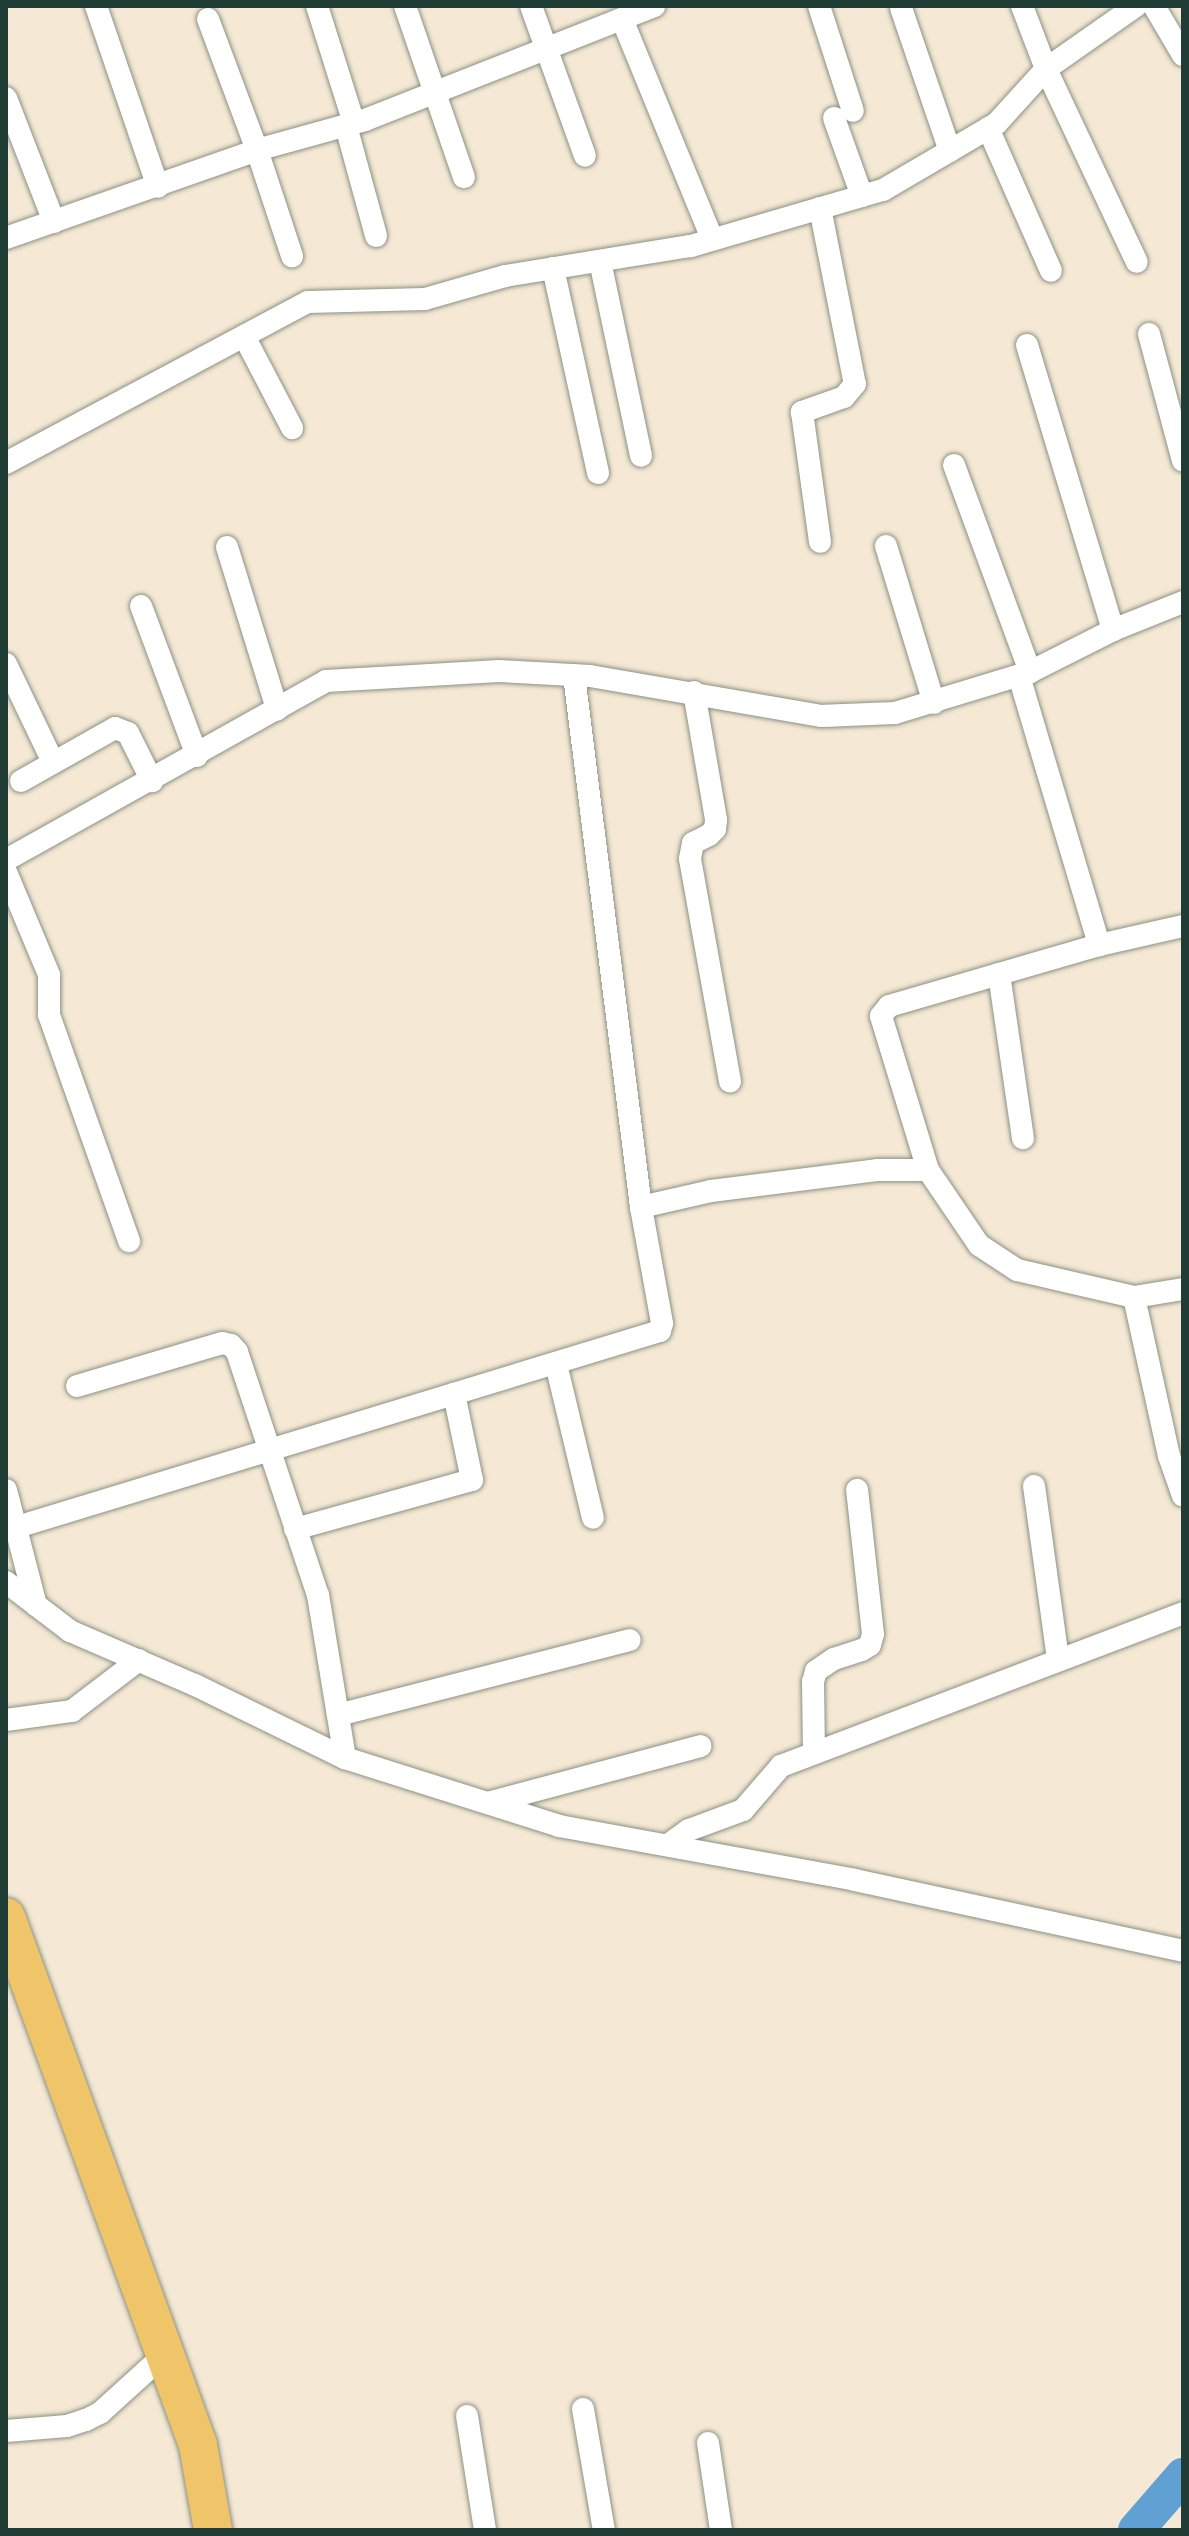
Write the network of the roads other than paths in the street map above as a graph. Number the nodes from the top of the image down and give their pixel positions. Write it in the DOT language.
graph roads {
  1 [pos="96,6"];
  2 [pos="317,6"];
  3 [pos="405,6"];
  4 [pos="531,6"];
  5 [pos="654,6"];
  6 [pos="819,6"];
  7 [pos="1022,6"];
  8 [pos="1136,6"];
  9 [pos="1154,6"];
  10 [pos="901,8"];
  11 [pos="614,16"];
  12 [pos="208,19"];
  13 [pos="547,50"];
  14 [pos="1183,55"];
  15 [pos="1046,69"];
  16 [pos="434,93"];
  17 [pos="6,98"];
  18 [pos="350,124"];
  19 [pos="988,128"];
  20 [pos="257,150"];
  21 [pos="950,151"];
  22 [pos="585,156"];
  23 [pos="464,177"];
  24 [pos="158,187"];
  25 [pos="862,196"];
  26 [pos="820,208"];
  27 [pos="54,222"];
  28 [pos="376,236"];
  29 [pos="6,238"];
  30 [pos="712,238"];
  31 [pos="292,256"];
  32 [pos="600,261"];
  33 [pos="1137,262"];
  34 [pos="553,268"];
  35 [pos="1051,271"];
  36 [pos="1149,334"];
  37 [pos="244,336"];
  38 [pos="1027,345"];
  39 [pos="292,428"];
  40 [pos="641,456"];
  41 [pos="1183,461"];
  42 [pos="6,463"];
  43 [pos="954,465"];
  44 [pos="598,473"];
  45 [pos="820,542"];
  46 [pos="886,546"];
  47 [pos="227,547"];
  48 [pos="1183,602"];
  49 [pos="141,606"];
  50 [pos="1113,630"];
  51 [pos="6,664"];
  52 [pos="1024,674"];
  53 [pos="574,675"];
  54 [pos="694,692"];
  55 [pos="934,703"];
  56 [pos="277,709"];
  57 [pos="197,756"];
  58 [pos="53,762"];
  59 [pos="21,781"];
  60 [pos="152,781"];
  61 [pos="6,860"];
  62 [pos="6,872"];
  63 [pos="1183,926"];
  64 [pos="1099,945"];
  65 [pos="999,974"];
  66 [pos="730,1081"];
  67 [pos="1023,1138"];
  68 [pos="928,1170"];
  69 [pos="641,1207"];
  70 [pos="129,1241"];
  71 [pos="1183,1289"];
  72 [pos="1134,1297"];
  73 [pos="556,1364"];
  74 [pos="77,1386"];
  75 [pos="454,1394"];
  76 [pos="267,1448"];
  77 [pos="1034,1486"];
  78 [pos="6,1490"];
  79 [pos="857,1490"];
  80 [pos="1183,1496"];
  81 [pos="593,1518"];
  82 [pos="17,1527"];
  83 [pos="295,1529"];
  84 [pos="6,1582"];
  85 [pos="36,1605"];
  86 [pos="1183,1613"];
  87 [pos="630,1640"];
  88 [pos="139,1660"];
  89 [pos="1058,1660"];
  90 [pos="338,1715"];
  91 [pos="6,1720"];
  92 [pos="701,1746"];
  93 [pos="814,1753"];
  94 [pos="345,1758"];
  95 [pos="487,1803"];
  96 [pos="668,1845"];
  97 [pos="6,1917"];
  98 [pos="1183,1951"];
  99 [pos="164,2355"];
  100 [pos="583,2409"];
  101 [pos="467,2416"];
  102 [pos="6,2431"];
  103 [pos="708,2443"];
  104 [pos="213,2530"];
  105 [pos="485,2530"];
  106 [pos="604,2530"];
  107 [pos="721,2530"];
  1 -- 24 [label="street"];
  2 -- 18 [label="street"];
  3 -- 16 [label="street"];
  4 -- 13 [label="street"];
  5 -- 11 [label="street"];
  6 -- 25 [label="street"];
  7 -- 15 [label="street"];
  8 -- 15 [label="street"];
  9 -- 14 [label="street"];
  10 -- 21 [label="street"];
  11 -- 13 [label="street"];
  11 -- 30 [label="street"];
  12 -- 20 [label="street"];
  13 -- 16 [label="street"];
  13 -- 22 [label="street"];
  15 -- 19 [label="street"];
  15 -- 33 [label="street"];
  16 -- 18 [label="street"];
  16 -- 23 [label="street"];
  17 -- 27 [label="street"];
  18 -- 20 [label="street"];
  18 -- 28 [label="street"];
  19 -- 21 [label="street"];
  19 -- 35 [label="street"];
  20 -- 24 [label="street"];
  20 -- 31 [label="street"];
  21 -- 25 [label="street"];
  24 -- 27 [label="street"];
  25 -- 26 [label="street"];
  26 -- 30 [label="street"];
  26 -- 45 [label="street"];
  27 -- 29 [label="street"];
  30 -- 32 [label="street"];
  32 -- 34 [label="street"];
  32 -- 40 [label="street"];
  34 -- 37 [label="street"];
  34 -- 44 [label="street"];
  36 -- 41 [label="street"];
  37 -- 39 [label="street"];
  37 -- 42 [label="street"];
  38 -- 50 [label="street"];
  43 -- 52 [label="street"];
  46 -- 55 [label="street"];
  47 -- 56 [label="street"];
  48 -- 50 [label="street"];
  49 -- 57 [label="street"];
  50 -- 52 [label="street"];
  51 -- 58 [label="street"];
  52 -- 55 [label="street"];
  52 -- 64 [label="street"];
  53 -- 54 [label="street"];
  53 -- 56 [label="street"];
  53 -- 69 [label="street"];
  54 -- 55 [label="street"];
  54 -- 66 [label="street"];
  56 -- 57 [label="street"];
  57 -- 60 [label="street"];
  58 -- 59 [label="street"];
  58 -- 60 [label="street"];
  60 -- 61 [label="street"];
  62 -- 70 [label="street"];
  63 -- 64 [label="street"];
  64 -- 65 [label="street"];
  65 -- 67 [label="street"];
  65 -- 68 [label="street"];
  68 -- 69 [label="street"];
  68 -- 72 [label="street"];
  69 -- 73 [label="street"];
  71 -- 72 [label="street"];
  72 -- 80 [label="street"];
  73 -- 75 [label="street"];
  73 -- 81 [label="street"];
  74 -- 76 [label="street"];
  75 -- 76 [label="street"];
  75 -- 83 [label="street"];
  76 -- 82 [label="street"];
  76 -- 83 [label="street"];
  77 -- 89 [label="street"];
  78 -- 82 [label="street"];
  79 -- 93 [label="street"];
  82 -- 85 [label="street"];
  83 -- 90 [label="street"];
  84 -- 85 [label="street"];
  85 -- 88 [label="street"];
  86 -- 89 [label="street"];
  87 -- 90 [label="street"];
  88 -- 91 [label="street"];
  88 -- 94 [label="street"];
  89 -- 93 [label="street"];
  90 -- 94 [label="street"];
  92 -- 95 [label="street"];
  93 -- 96 [label="street"];
  94 -- 95 [label="street"];
  95 -- 96 [label="street"];
  96 -- 98 [label="street"];
  97 -- 99 [label="highway"];
  99 -- 102 [label="street"];
  99 -- 104 [label="highway"];
  100 -- 106 [label="street"];
  101 -- 105 [label="street"];
  103 -- 107 [label="street"];
}
